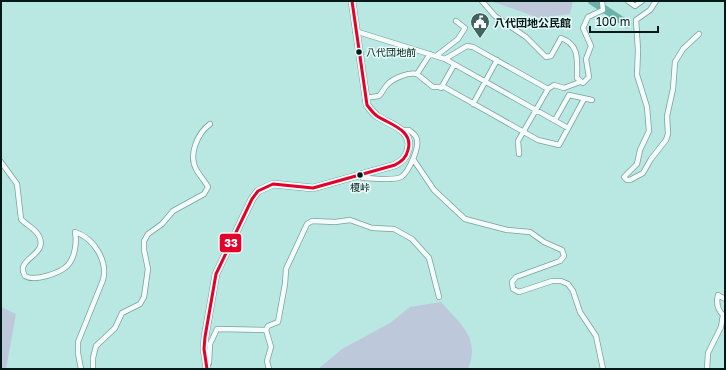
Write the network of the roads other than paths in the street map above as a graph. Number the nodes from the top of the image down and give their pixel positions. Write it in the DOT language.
graph roads {
  1 [pos="352,1"];
  2 [pos="482,1"];
  3 [pos="602,1"];
  4 [pos="628,1"];
  5 [pos="642,1"];
  6 [pos="656,1"];
  7 [pos="456,21"];
  8 [pos="355,31"];
  9 [pos="699,34"];
  10 [pos="430,54"];
  11 [pos="436,56"];
  12 [pos="445,59"];
  13 [pos="497,60"];
  14 [pos="454,65"];
  15 [pos="417,74"];
  16 [pos="485,82"];
  17 [pos="580,82"];
  18 [pos="442,88"];
  19 [pos="548,89"];
  20 [pos="364,98"];
  21 [pos="584,99"];
  22 [pos="592,100"];
  23 [pos="473,104"];
  24 [pos="536,110"];
  25 [pos="555,120"];
  26 [pos="210,124"];
  27 [pos="568,128"];
  28 [pos="402,130"];
  29 [pos="524,132"];
  30 [pos="519,154"];
  31 [pos="413,159"];
  32 [pos="1,162"];
  33 [pos="361,175"];
  34 [pos="438,296"];
  35 [pos="725,299"];
  36 [pos="266,330"];
  37 [pos="206,367"];
  38 [pos="81,369"];
  39 [pos="93,369"];
  40 [pos="269,369"];
  41 [pos="603,369"];
  42 [pos="707,369"];
  1 -- 8 [label="highway"];
  2 -- 17 [label="street"];
  3 -- 17 [label="street"];
  4 -- 5 [label="street"];
  6 -- 9 [label="street"];
  7 -- 11 [label="street"];
  8 -- 10 [label="street"];
  8 -- 20 [label="highway"];
  10 -- 11 [label="street"];
  10 -- 15 [label="street"];
  11 -- 12 [label="street"];
  12 -- 13 [label="street"];
  12 -- 14 [label="street"];
  13 -- 16 [label="street"];
  13 -- 19 [label="street"];
  14 -- 16 [label="street"];
  14 -- 18 [label="street"];
  15 -- 18 [label="street"];
  15 -- 20 [label="street"];
  16 -- 23 [label="street"];
  16 -- 24 [label="street"];
  17 -- 19 [label="street"];
  18 -- 23 [label="street"];
  19 -- 24 [label="street"];
  20 -- 28 [label="highway"];
  21 -- 22 [label="street"];
  21 -- 25 [label="street"];
  21 -- 27 [label="street"];
  23 -- 29 [label="street"];
  24 -- 25 [label="street"];
  24 -- 29 [label="street"];
  25 -- 27 [label="street"];
  26 -- 39 [label="street"];
  27 -- 29 [label="street"];
  28 -- 31 [label="street"];
  28 -- 33 [label="highway"];
  29 -- 30 [label="street"];
  31 -- 33 [label="street"];
  31 -- 41 [label="street"];
  32 -- 38 [label="street"];
  33 -- 37 [label="highway"];
  34 -- 36 [label="street"];
  35 -- 42 [label="street"];
  36 -- 37 [label="street"];
  36 -- 40 [label="street"];
}
